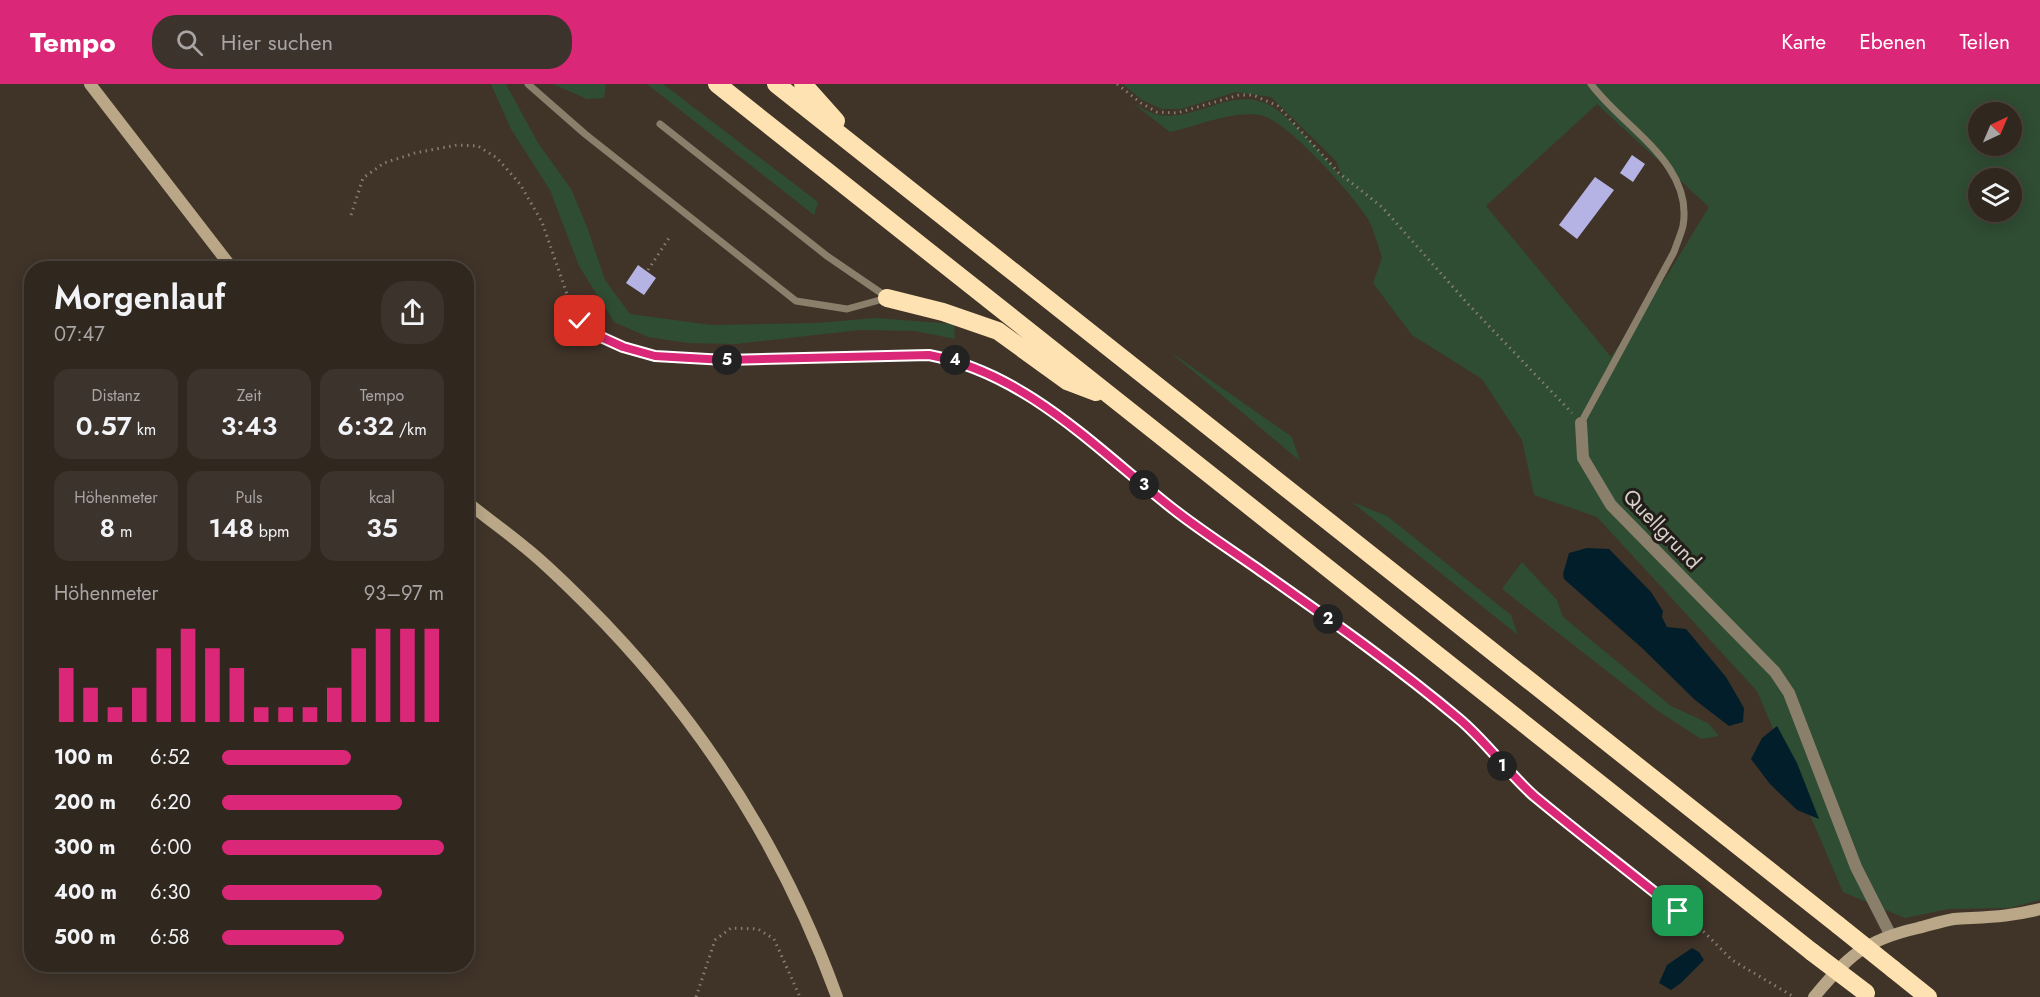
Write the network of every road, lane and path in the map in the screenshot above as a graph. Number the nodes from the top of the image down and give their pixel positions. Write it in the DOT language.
graph roads {
  1 [pos="90,84"];
  2 [pos="528,84"];
  3 [pos="717,84"];
  4 [pos="776,84"];
  5 [pos="803,84"];
  6 [pos="1117,84"];
  7 [pos="1591,84"];
  8 [pos="660,124"];
  9 [pos="872,160"];
  10 [pos="351,215"];
  11 [pos="671,235"];
  12 [pos="227,261"];
  13 [pos="648,270"];
  14 [pos="887,298"];
  15 [pos="1111,397"];
  16 [pos="1581,423"];
  17 [pos="474,507"];
  18 [pos="2040,909"];
  19 [pos="1890,934"];
  20 [pos="1868,995"];
  21 [pos="696,997"];
  22 [pos="800,997"];
  23 [pos="837,997"];
  24 [pos="1794,997"];
  25 [pos="1814,997"];
  26 [pos="1928,997"];
  1 -- 12 [label="main road"];
  2 -- 14 [label="lane"];
  3 -- 15 [label="highway"];
  4 -- 9 [label="highway"];
  5 -- 9 [label="highway"];
  6 -- 16 [label="path"];
  7 -- 16 [label="lane"];
  8 -- 14 [label="lane"];
  9 -- 26 [label="highway, bridge"];
  10 -- 24 [label="path"];
  11 -- 13 [label="path"];
  14 -- 15 [label="highway"];
  15 -- 20 [label="highway, bridge"];
  16 -- 19 [label="street, Quellgrund"];
  17 -- 23 [label="main road"];
  18 -- 19 [label="main road"];
  19 -- 25 [label="main road"];
  21 -- 22 [label="path"];
}
